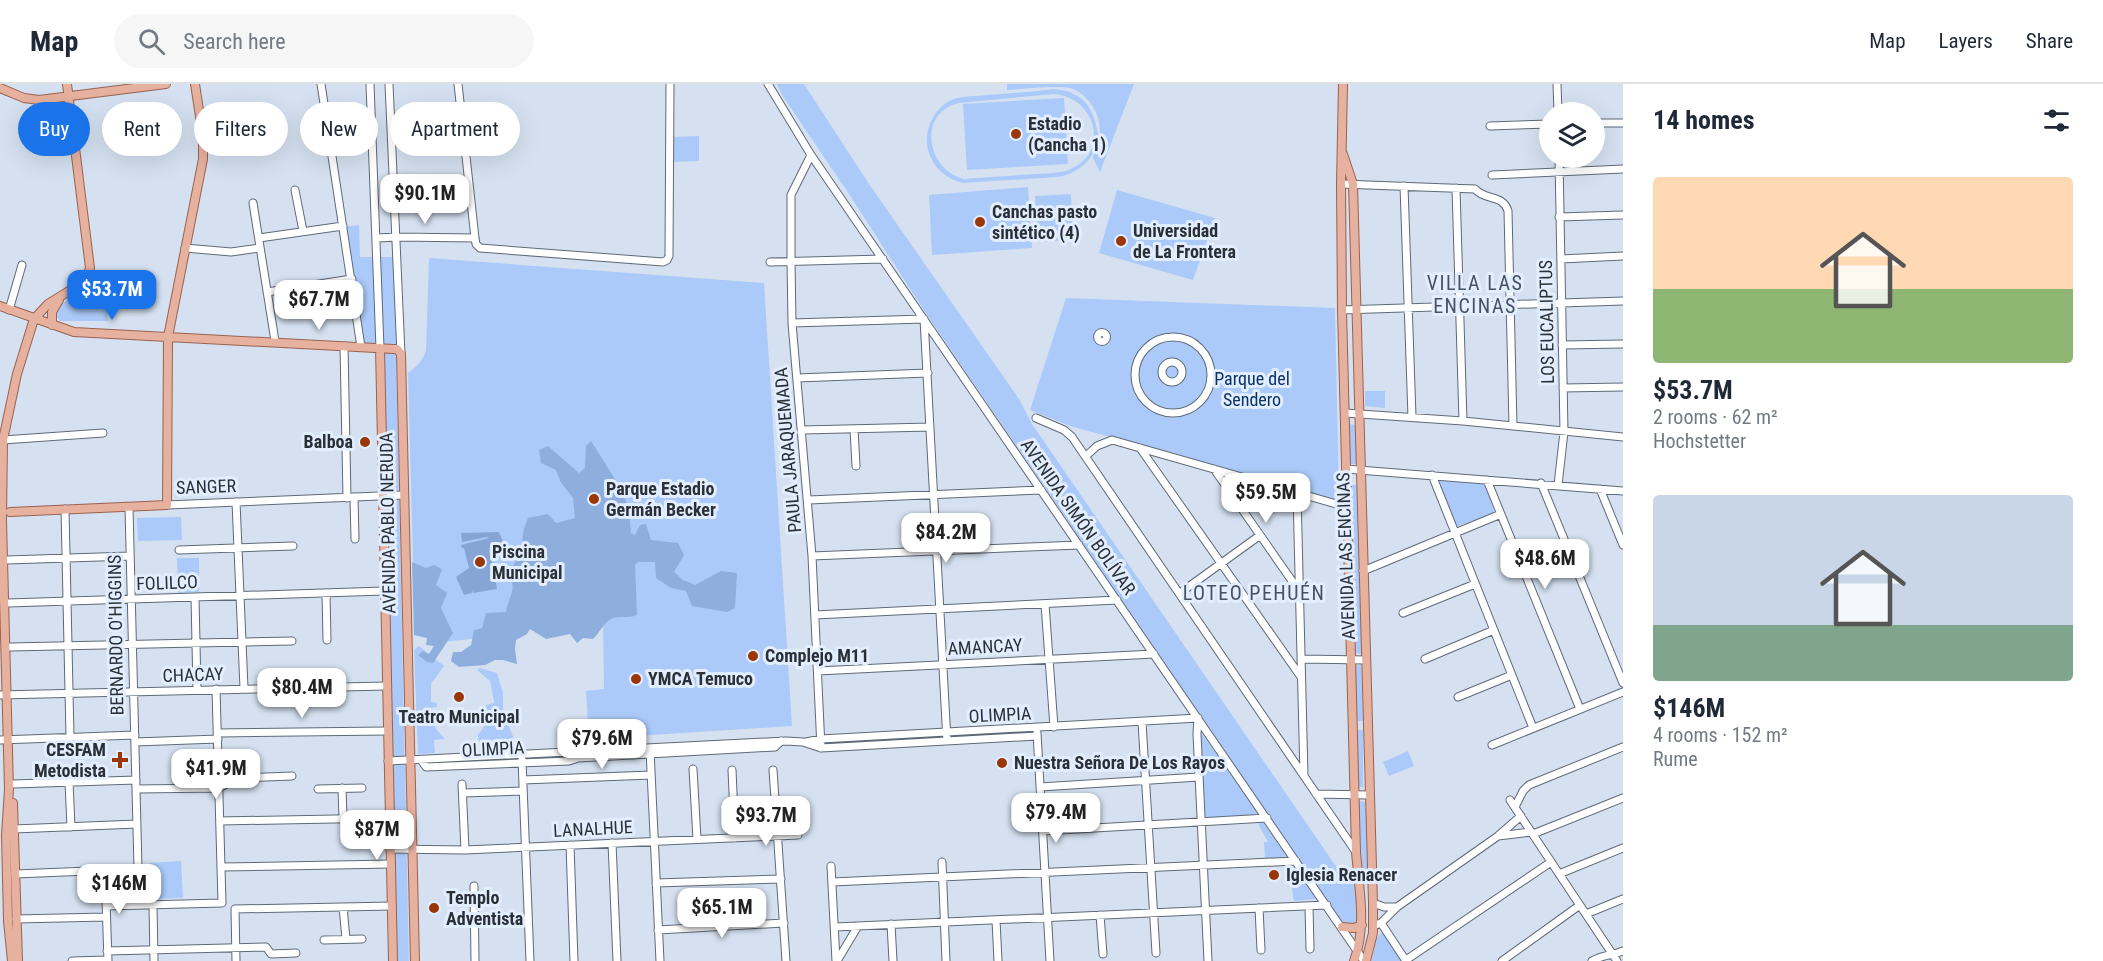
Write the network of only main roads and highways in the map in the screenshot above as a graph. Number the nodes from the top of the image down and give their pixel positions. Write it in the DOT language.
graph roads {
  1 [pos="67,84"];
  2 [pos="166,84"];
  3 [pos="195,84"];
  4 [pos="1343,84"];
  5 [pos="0,88"];
  6 [pos="69,97"];
  7 [pos="1342,151"];
  8 [pos="61,297"];
  9 [pos="0,306"];
  10 [pos="34,319"];
  11 [pos="52,326"];
  12 [pos="168,337"];
  13 [pos="380,348"];
  14 [pos="1,467"];
  15 [pos="3,499"];
  16 [pos="10,512"];
  17 [pos="4,576"];
  18 [pos="2,616"];
  19 [pos="5,650"];
  20 [pos="6,695"];
  21 [pos="7,740"];
  22 [pos="7,787"];
  23 [pos="3,835"];
  24 [pos="7,872"];
  25 [pos="3,883"];
  26 [pos="1362,925"];
  27 [pos="1342,927"];
  28 [pos="12,961"];
  29 [pos="18,961"];
  30 [pos="393,961"];
  31 [pos="415,961"];
  32 [pos="1354,961"];
  33 [pos="1365,961"];
  1 -- 6 [label="main road"];
  2 -- 6 [label="main road"];
  3 -- 12 [label="main road"];
  4 -- 7 [label="main road, AVENIDA LAS ENCINAS"];
  5 -- 6 [label="main road"];
  6 -- 8 [label="main road"];
  7 -- 26 [label="main road, AVENIDA LAS ENCINAS"];
  7 -- 33 [label="main road, AVENIDA LAS ENCINAS"];
  8 -- 10 [label="main road"];
  8 -- 11 [label="main road"];
  9 -- 10 [label="main road"];
  10 -- 11 [label="main road"];
  10 -- 14 [label="main road"];
  11 -- 12 [label="main road"];
  12 -- 13 [label="main road"];
  12 -- 16 [label="main road, SANGER"];
  13 -- 30 [label="main road, AVENIDA PABLO NERUDA"];
  13 -- 31 [label="main road, AVENIDA PABLO NERUDA"];
  14 -- 15 [label="main road"];
  15 -- 16 [label="main road"];
  15 -- 17 [label="main road"];
  16 -- 17 [label="main road"];
  17 -- 18 [label="main road"];
  17 -- 19 [label="main road"];
  18 -- 19 [label="main road"];
  19 -- 20 [label="main road"];
  20 -- 21 [label="main road"];
  21 -- 22 [label="main road"];
  22 -- 23 [label="main road"];
  22 -- 24 [label="main road"];
  23 -- 24 [label="main road"];
  24 -- 25 [label="main road"];
  24 -- 29 [label="main road"];
  25 -- 28 [label="main road"];
  26 -- 27 [label="main road"];
  26 -- 32 [label="main road, AVENIDA LAS ENCINAS"];
}
